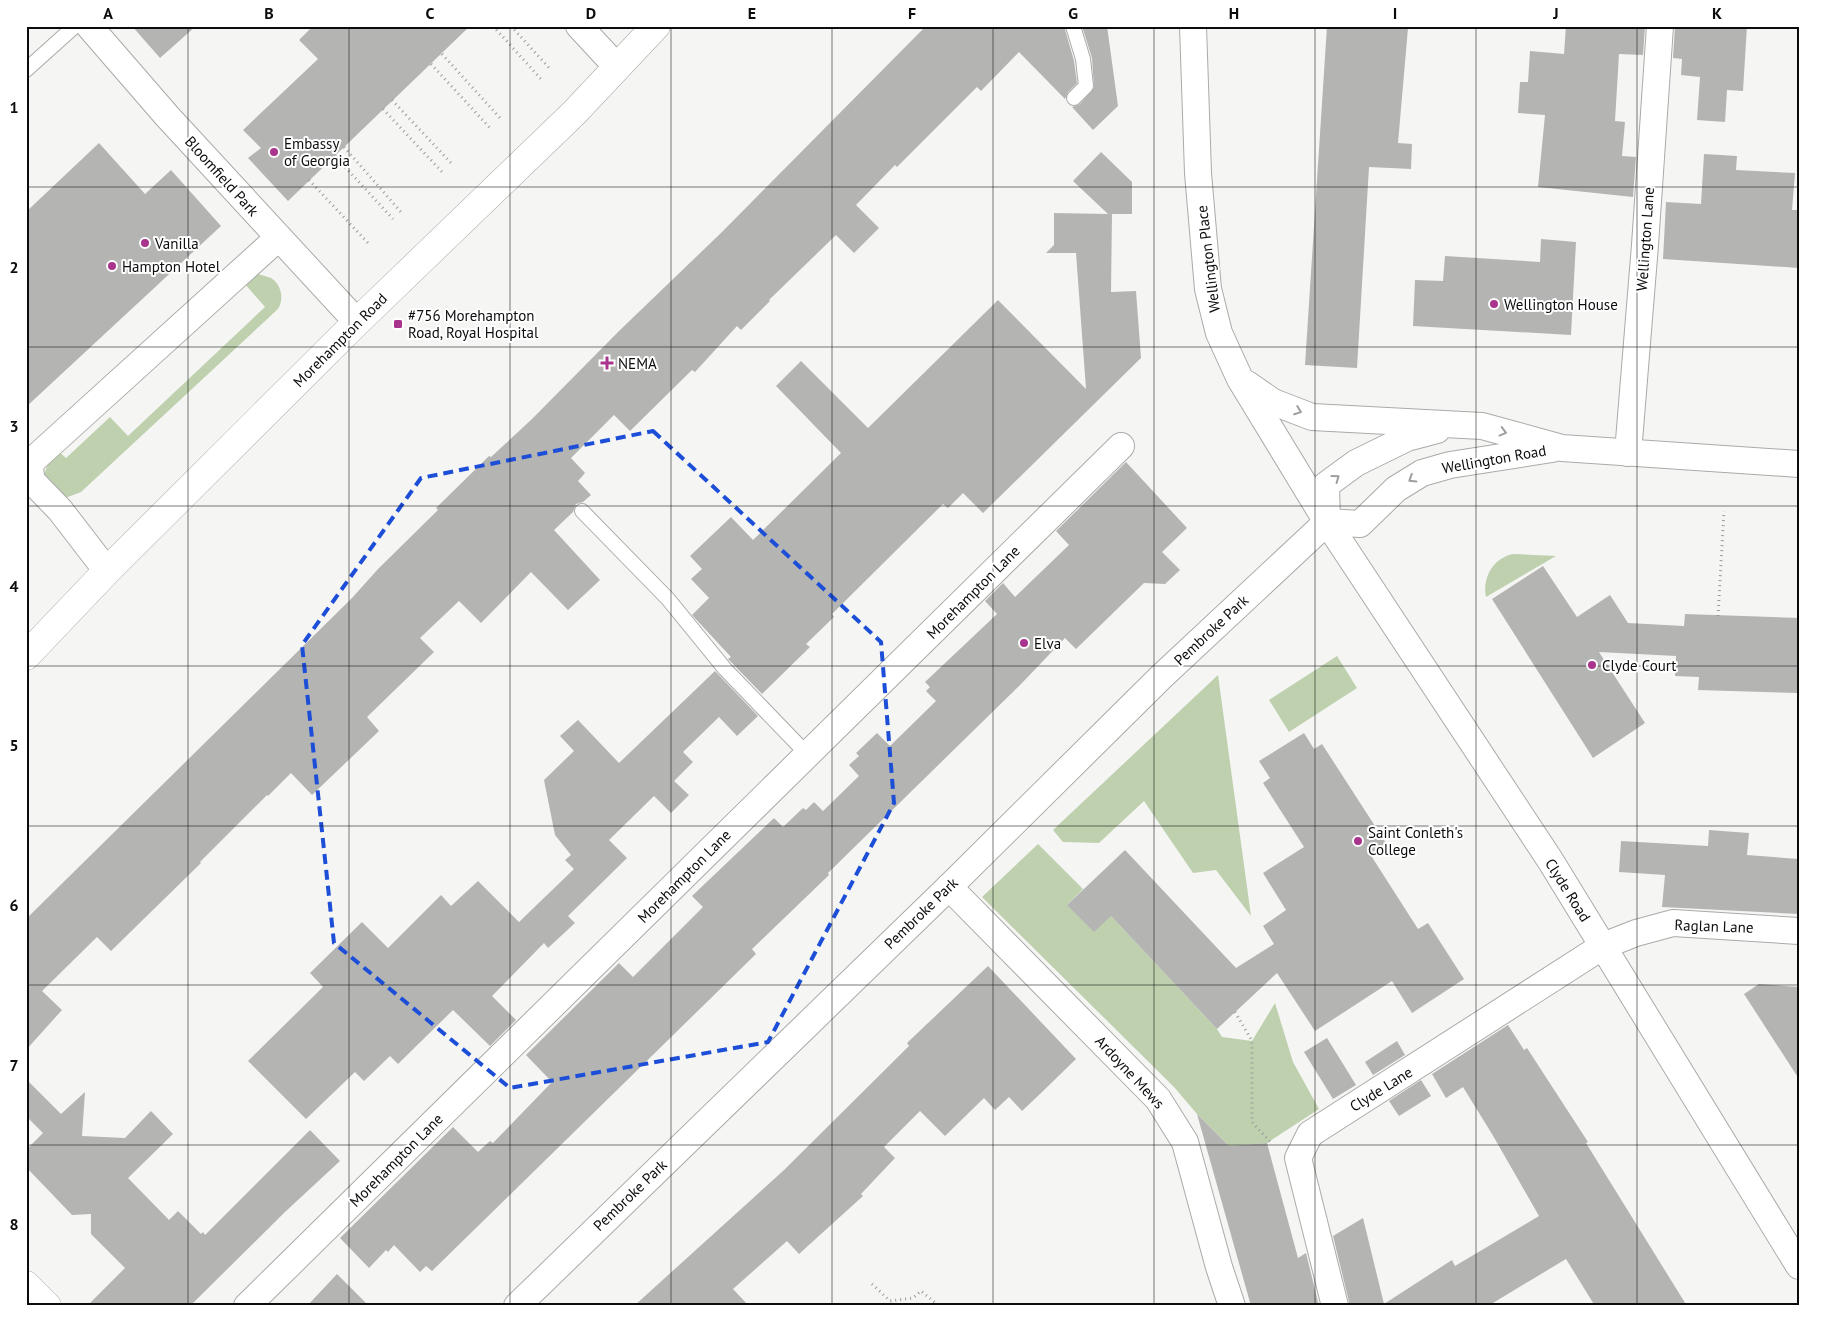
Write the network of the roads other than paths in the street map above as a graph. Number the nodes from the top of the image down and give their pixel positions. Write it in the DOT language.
graph roads {
  1 [pos="75,26"];
  2 [pos="89,26"];
  3 [pos="580,26"];
  4 [pos="656,26"];
  5 [pos="1073,26"];
  6 [pos="1193,26"];
  7 [pos="1660,26"];
  8 [pos="617,67"];
  9 [pos="26,70"];
  10 [pos="1074,98"];
  11 [pos="278,238"];
  12 [pos="357,322"];
  13 [pos="1240,379"];
  14 [pos="1455,425"];
  15 [pos="1121,446"];
  16 [pos="1562,448"];
  17 [pos="1628,453"];
  18 [pos="1799,464"];
  19 [pos="582,511"];
  20 [pos="1327,522"];
  21 [pos="107,571"];
  22 [pos="26,656"];
  23 [pos="808,755"];
  24 [pos="949,887"];
  25 [pos="1799,931"];
  26 [pos="1603,946"];
  27 [pos="1799,1266"];
  28 [pos="26,1285"];
  29 [pos="47,1306"];
  30 [pos="247,1306"];
  31 [pos="516,1306"];
  32 [pos="1232,1306"];
  33 [pos="1335,1306"];
  1 -- 9 [label="lane"];
  2 -- 11 [label="street, Bloomfield Park"];
  3 -- 8 [label="street"];
  4 -- 8 [label="main road, Morehampton Road"];
  5 -- 10 [label="lane"];
  6 -- 13 [label="street, Wellington Place"];
  7 -- 17 [label="street, Wellington Lane"];
  8 -- 12 [label="main road, Morehampton Road"];
  11 -- 12 [label="street, Bloomfield Park"];
  11 -- 21 [label="street"];
  12 -- 21 [label="main road, Morehampton Road"];
  13 -- 14 [label="street, Wellington Road, one-way"];
  13 -- 20 [label="street, Wellington Place"];
  14 -- 16 [label="street, Wellington Road, one-way"];
  20 -- 14 [label="street, Wellington Road, one-way"];
  15 -- 23 [label="street, Morehampton Lane"];
  16 -- 17 [label="street, Wellington Road"];
  16 -- 20 [label="street, Wellington Road, one-way"];
  17 -- 18 [label="street, Wellington Road"];
  19 -- 23 [label="lane"];
  20 -- 24 [label="street, Pembroke Park"];
  20 -- 26 [label="street, Clyde Road"];
  21 -- 22 [label="main road, Morehampton Road"];
  23 -- 30 [label="street, Morehampton Lane"];
  24 -- 31 [label="street, Pembroke Park"];
  24 -- 32 [label="street, Ardoyne Mews"];
  25 -- 26 [label="street, Raglan Lane"];
  26 -- 27 [label="street, Clyde Road"];
  26 -- 33 [label="street, Clyde Lane"];
  28 -- 29 [label="main road"];
}
